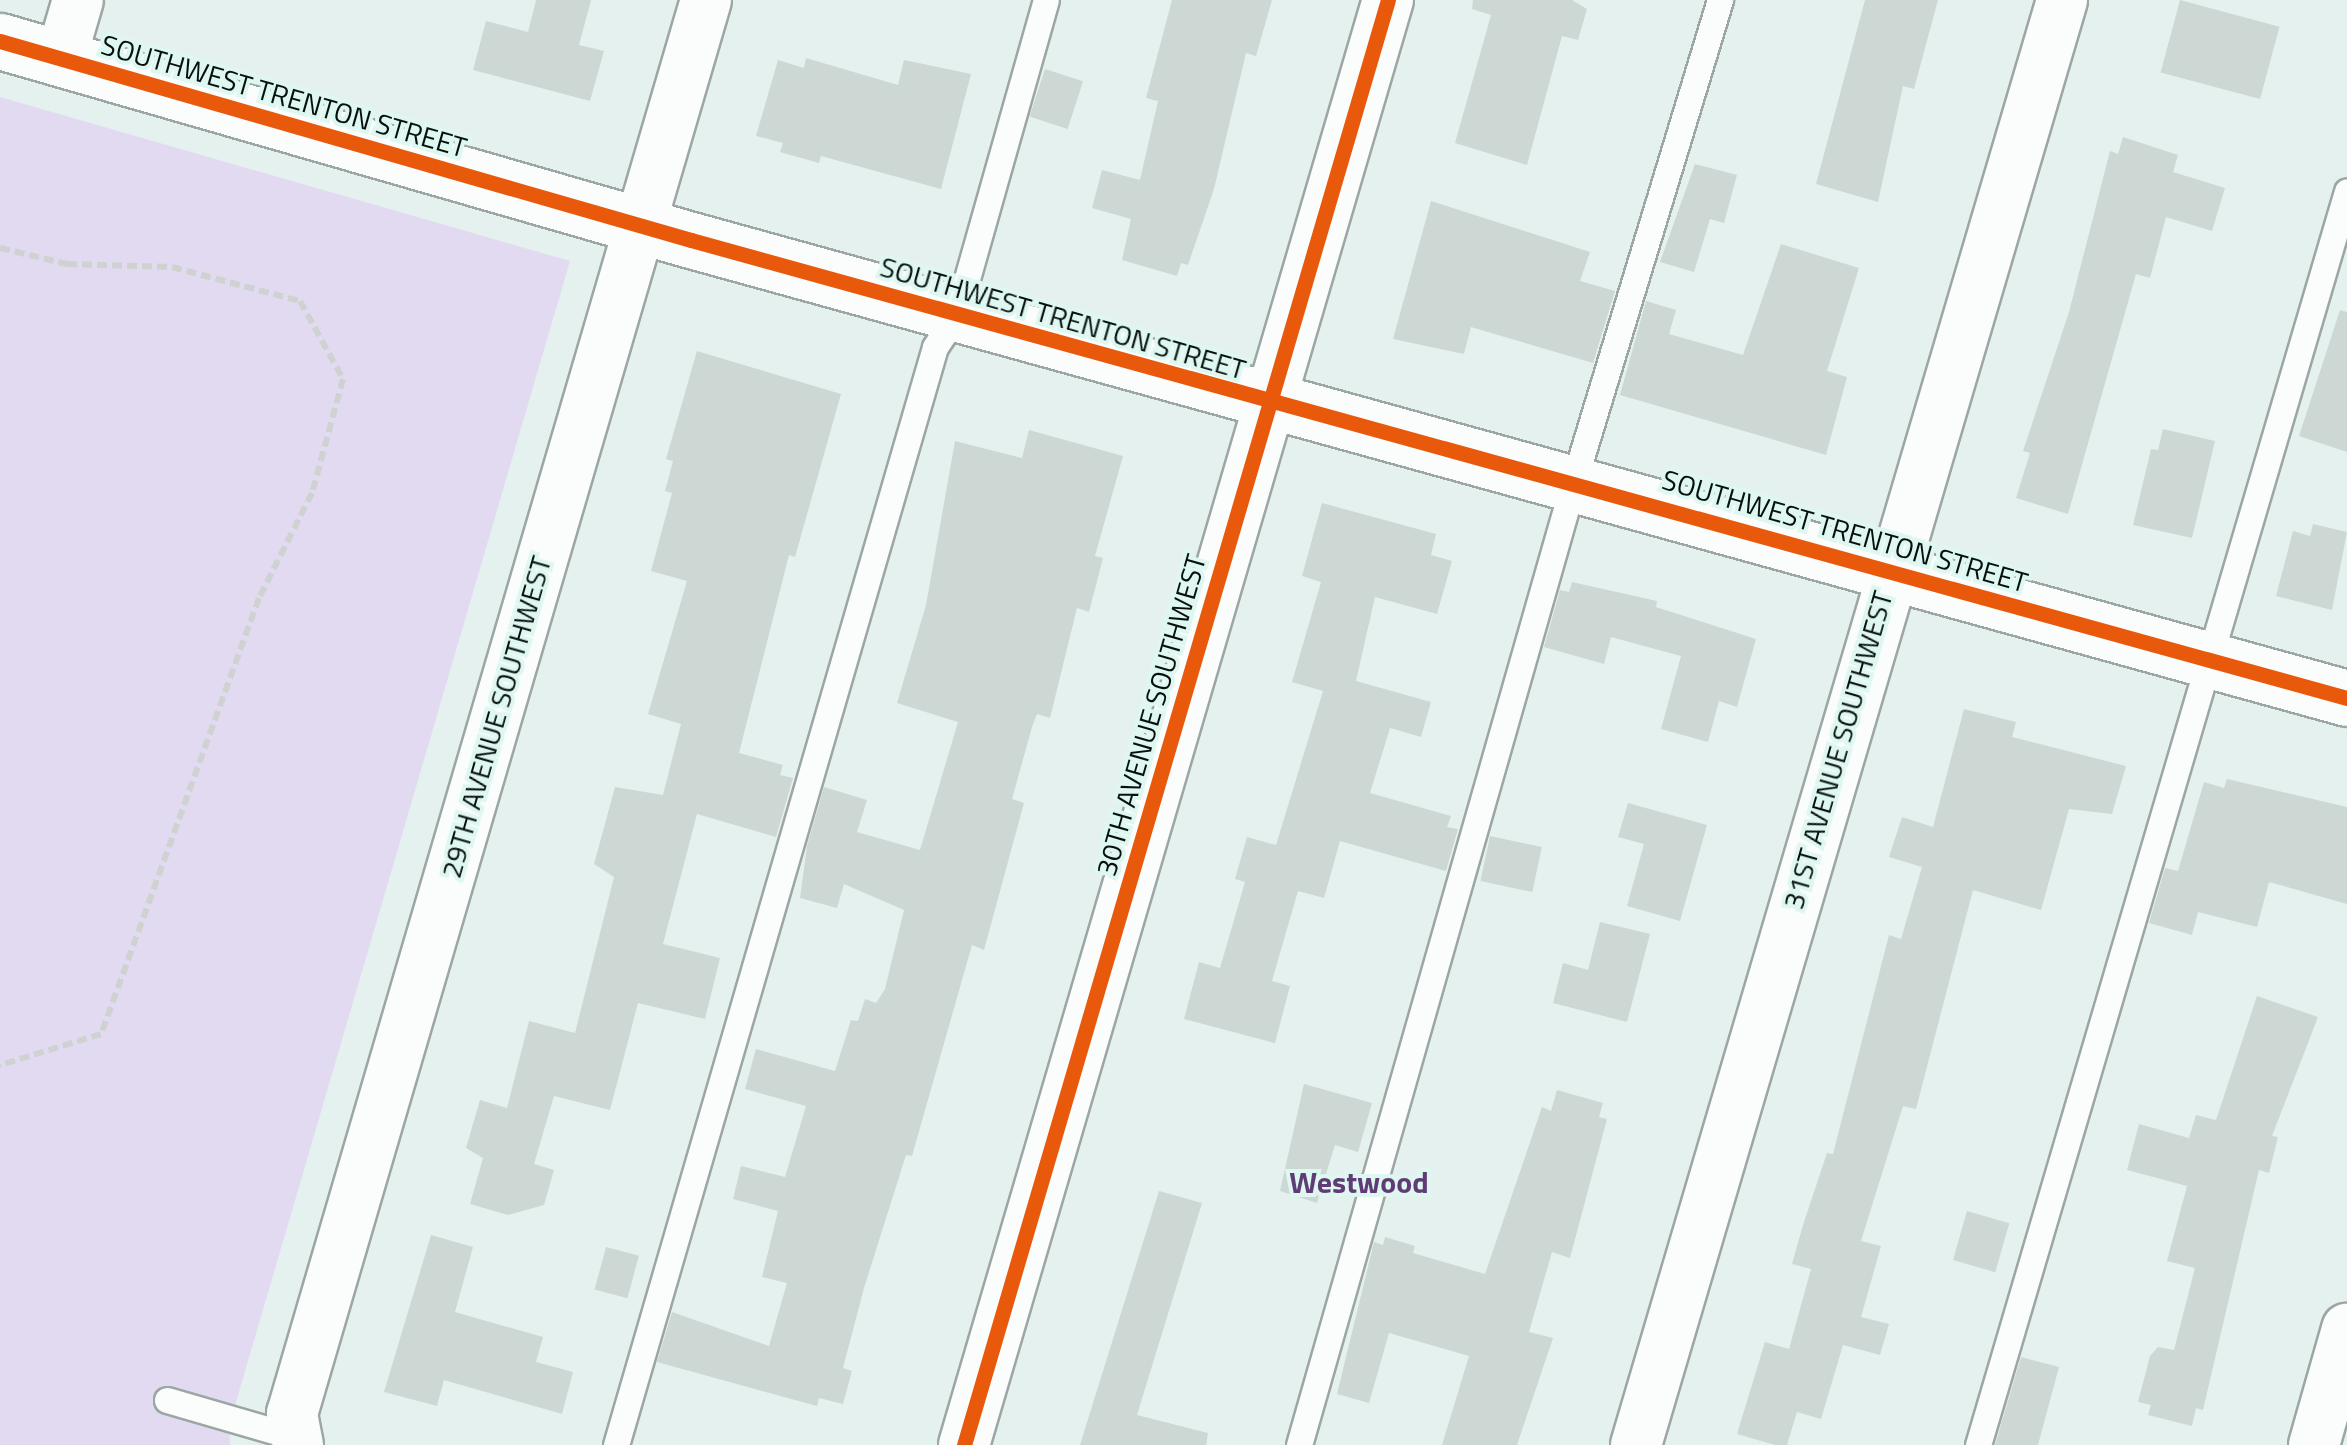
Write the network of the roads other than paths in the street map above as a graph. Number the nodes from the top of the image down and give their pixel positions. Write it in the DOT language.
graph roads {
  1 [pos="78,0"];
  2 [pos="706,0"];
  3 [pos="1046,0"];
  4 [pos="1388,0"];
  5 [pos="1720,0"];
  6 [pos="2062,0"];
  7 [pos="0,41"];
  8 [pos="61,58"];
  9 [pos="2347,192"];
  10 [pos="640,225"];
  11 [pos="957,314"];
  12 [pos="1269,401"];
  13 [pos="1574,480"];
  14 [pos="1890,570"];
  15 [pos="2208,660"];
  16 [pos="2347,698"];
  17 [pos="2347,1329"];
  18 [pos="167,1400"];
  19 [pos="294,1440"];
  20 [pos="616,1445"];
  21 [pos="964,1445"];
  22 [pos="1299,1445"];
  23 [pos="1636,1445"];
  24 [pos="1978,1445"];
  25 [pos="2314,1445"];
  1 -- 8 [label="street"];
  2 -- 10 [label="street, 29TH AVENUE SOUTHWEST"];
  3 -- 11 [label="lane"];
  4 -- 12 [label="street, 30TH AVENUE SOUTHWEST"];
  5 -- 13 [label="lane"];
  6 -- 14 [label="street, 31ST AVENUE SOUTHWEST"];
  7 -- 8 [label="street, SOUTHWEST TRENTON STREET"];
  8 -- 10 [label="street, SOUTHWEST TRENTON STREET"];
  9 -- 15 [label="lane"];
  10 -- 11 [label="street, SOUTHWEST TRENTON STREET"];
  10 -- 19 [label="street, 29TH AVENUE SOUTHWEST"];
  11 -- 12 [label="street, SOUTHWEST TRENTON STREET"];
  11 -- 20 [label="lane"];
  12 -- 13 [label="street, SOUTHWEST TRENTON STREET"];
  12 -- 21 [label="street, 30TH AVENUE SOUTHWEST"];
  13 -- 14 [label="street, SOUTHWEST TRENTON STREET"];
  13 -- 22 [label="lane"];
  14 -- 15 [label="street, SOUTHWEST TRENTON STREET"];
  14 -- 23 [label="street, 31ST AVENUE SOUTHWEST"];
  15 -- 16 [label="street, SOUTHWEST TRENTON STREET"];
  15 -- 24 [label="lane"];
  17 -- 25 [label="street"];
  18 -- 19 [label="lane"];
}
